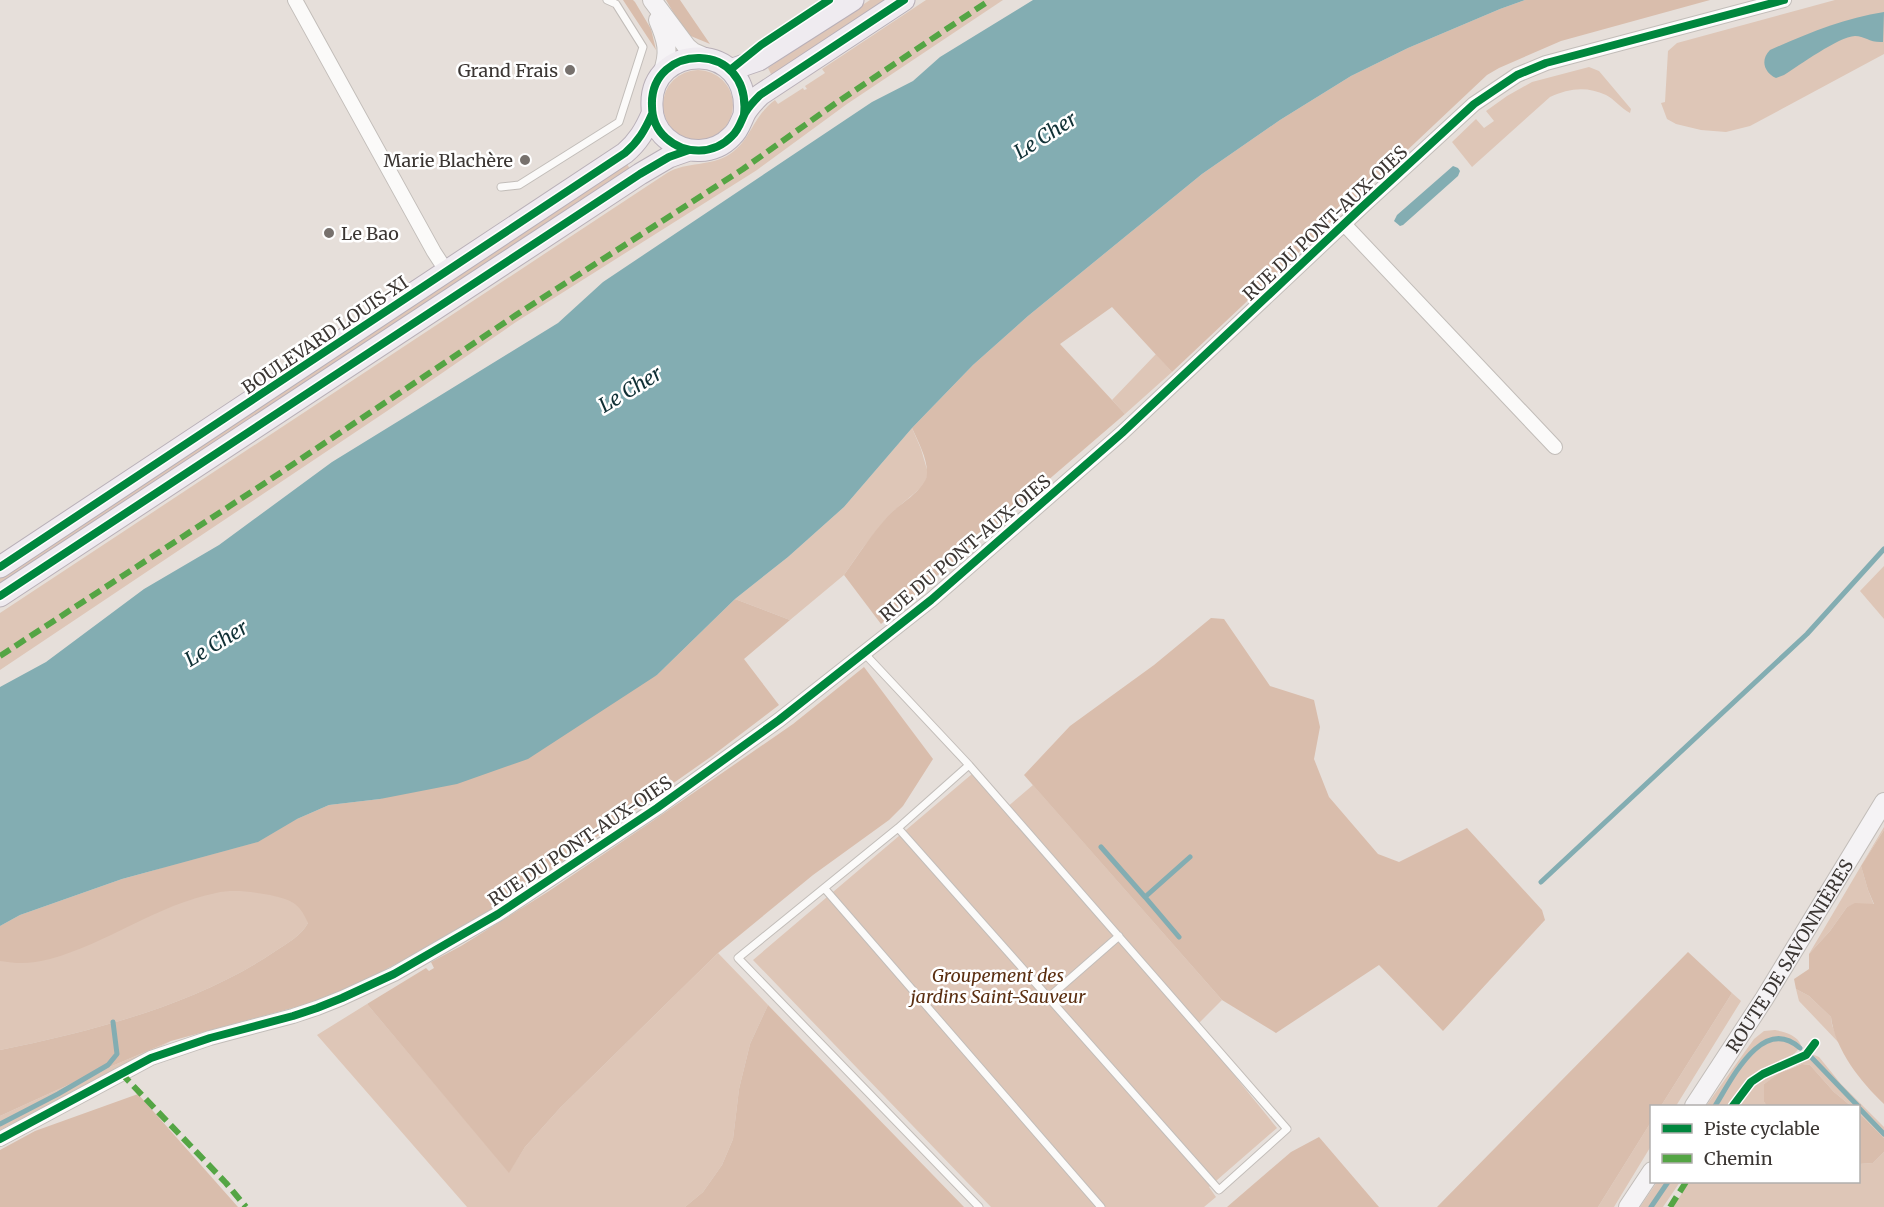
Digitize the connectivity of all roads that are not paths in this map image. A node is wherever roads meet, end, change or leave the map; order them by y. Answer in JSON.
{"nodes":[{"id":1,"x":295,"y":0,"type":"edge"},
{"id":2,"x":607,"y":0,"type":"edge"},
{"id":3,"x":650,"y":0,"type":"edge"},
{"id":4,"x":853,"y":0,"type":"edge"},
{"id":5,"x":904,"y":0,"type":"edge"},
{"id":6,"x":1784,"y":0,"type":"edge"},
{"id":7,"x":709,"y":58,"type":"junction"},
{"id":8,"x":730,"y":70,"type":"junction"},
{"id":9,"x":662,"y":74,"type":"junction"},
{"id":10,"x":652,"y":114,"type":"junction"},
{"id":11,"x":744,"y":115,"type":"junction"},
{"id":12,"x":689,"y":150,"type":"junction"},
{"id":13,"x":501,"y":187,"type":"dead end"},
{"id":14,"x":1344,"y":224,"type":"junction"},
{"id":15,"x":447,"y":272,"type":"junction"},
{"id":16,"x":1555,"y":447,"type":"dead end"},
{"id":17,"x":0,"y":567,"type":"edge"},
{"id":18,"x":0,"y":596,"type":"edge"},
{"id":19,"x":864,"y":653,"type":"junction"},
{"id":20,"x":969,"y":765,"type":"junction"},
{"id":21,"x":1884,"y":802,"type":"edge"},
{"id":22,"x":898,"y":828,"type":"junction"},
{"id":23,"x":825,"y":889,"type":"junction"},
{"id":24,"x":1119,"y":936,"type":"junction"},
{"id":25,"x":1048,"y":998,"type":"junction"},
{"id":26,"x":1695,"y":1105,"type":"edge"},
{"id":27,"x":0,"y":1139,"type":"edge"},
{"id":28,"x":1650,"y":1174,"type":"edge"},
{"id":29,"x":979,"y":1207,"type":"edge"},
{"id":30,"x":1101,"y":1207,"type":"edge"},
{"id":31,"x":1628,"y":1207,"type":"edge"}],
"edges":[{"from":1,"to":15,"type":"street"},
{"from":2,"to":13,"type":"lane"},
{"from":3,"to":7,"type":"main road"},
{"from":3,"to":9,"type":"main road"},
{"from":4,"to":8,"type":"main road"},
{"from":5,"to":11,"type":"main road"},
{"from":6,"to":14,"type":"street","name":"RUE DU PONT-AUX-OIES"},
{"from":7,"to":8,"type":"main road"},
{"from":7,"to":9,"type":"main road"},
{"from":8,"to":11,"type":"main road"},
{"from":9,"to":10,"type":"main road"},
{"from":10,"to":12,"type":"main road"},
{"from":10,"to":15,"type":"main road","name":"BOULEVARD LOUIS-XI"},
{"from":11,"to":12,"type":"main road"},
{"from":12,"to":18,"type":"main road"},
{"from":14,"to":16,"type":"street"},
{"from":14,"to":19,"type":"street","name":"RUE DU PONT-AUX-OIES"},
{"from":15,"to":17,"type":"main road","name":"BOULEVARD LOUIS-XI"},
{"from":19,"to":20,"type":"lane"},
{"from":19,"to":27,"type":"street","name":"RUE DU PONT-AUX-OIES"},
{"from":20,"to":22,"type":"lane"},
{"from":20,"to":24,"type":"lane"},
{"from":21,"to":26,"type":"main road","name":"ROUTE DE SAVONNIÈRES"},
{"from":22,"to":23,"type":"lane"},
{"from":22,"to":25,"type":"lane"},
{"from":23,"to":29,"type":"lane"},
{"from":23,"to":30,"type":"lane"},
{"from":24,"to":25,"type":"lane"},
{"from":24,"to":25,"type":"lane"},
{"from":28,"to":31,"type":"main road"}]}
